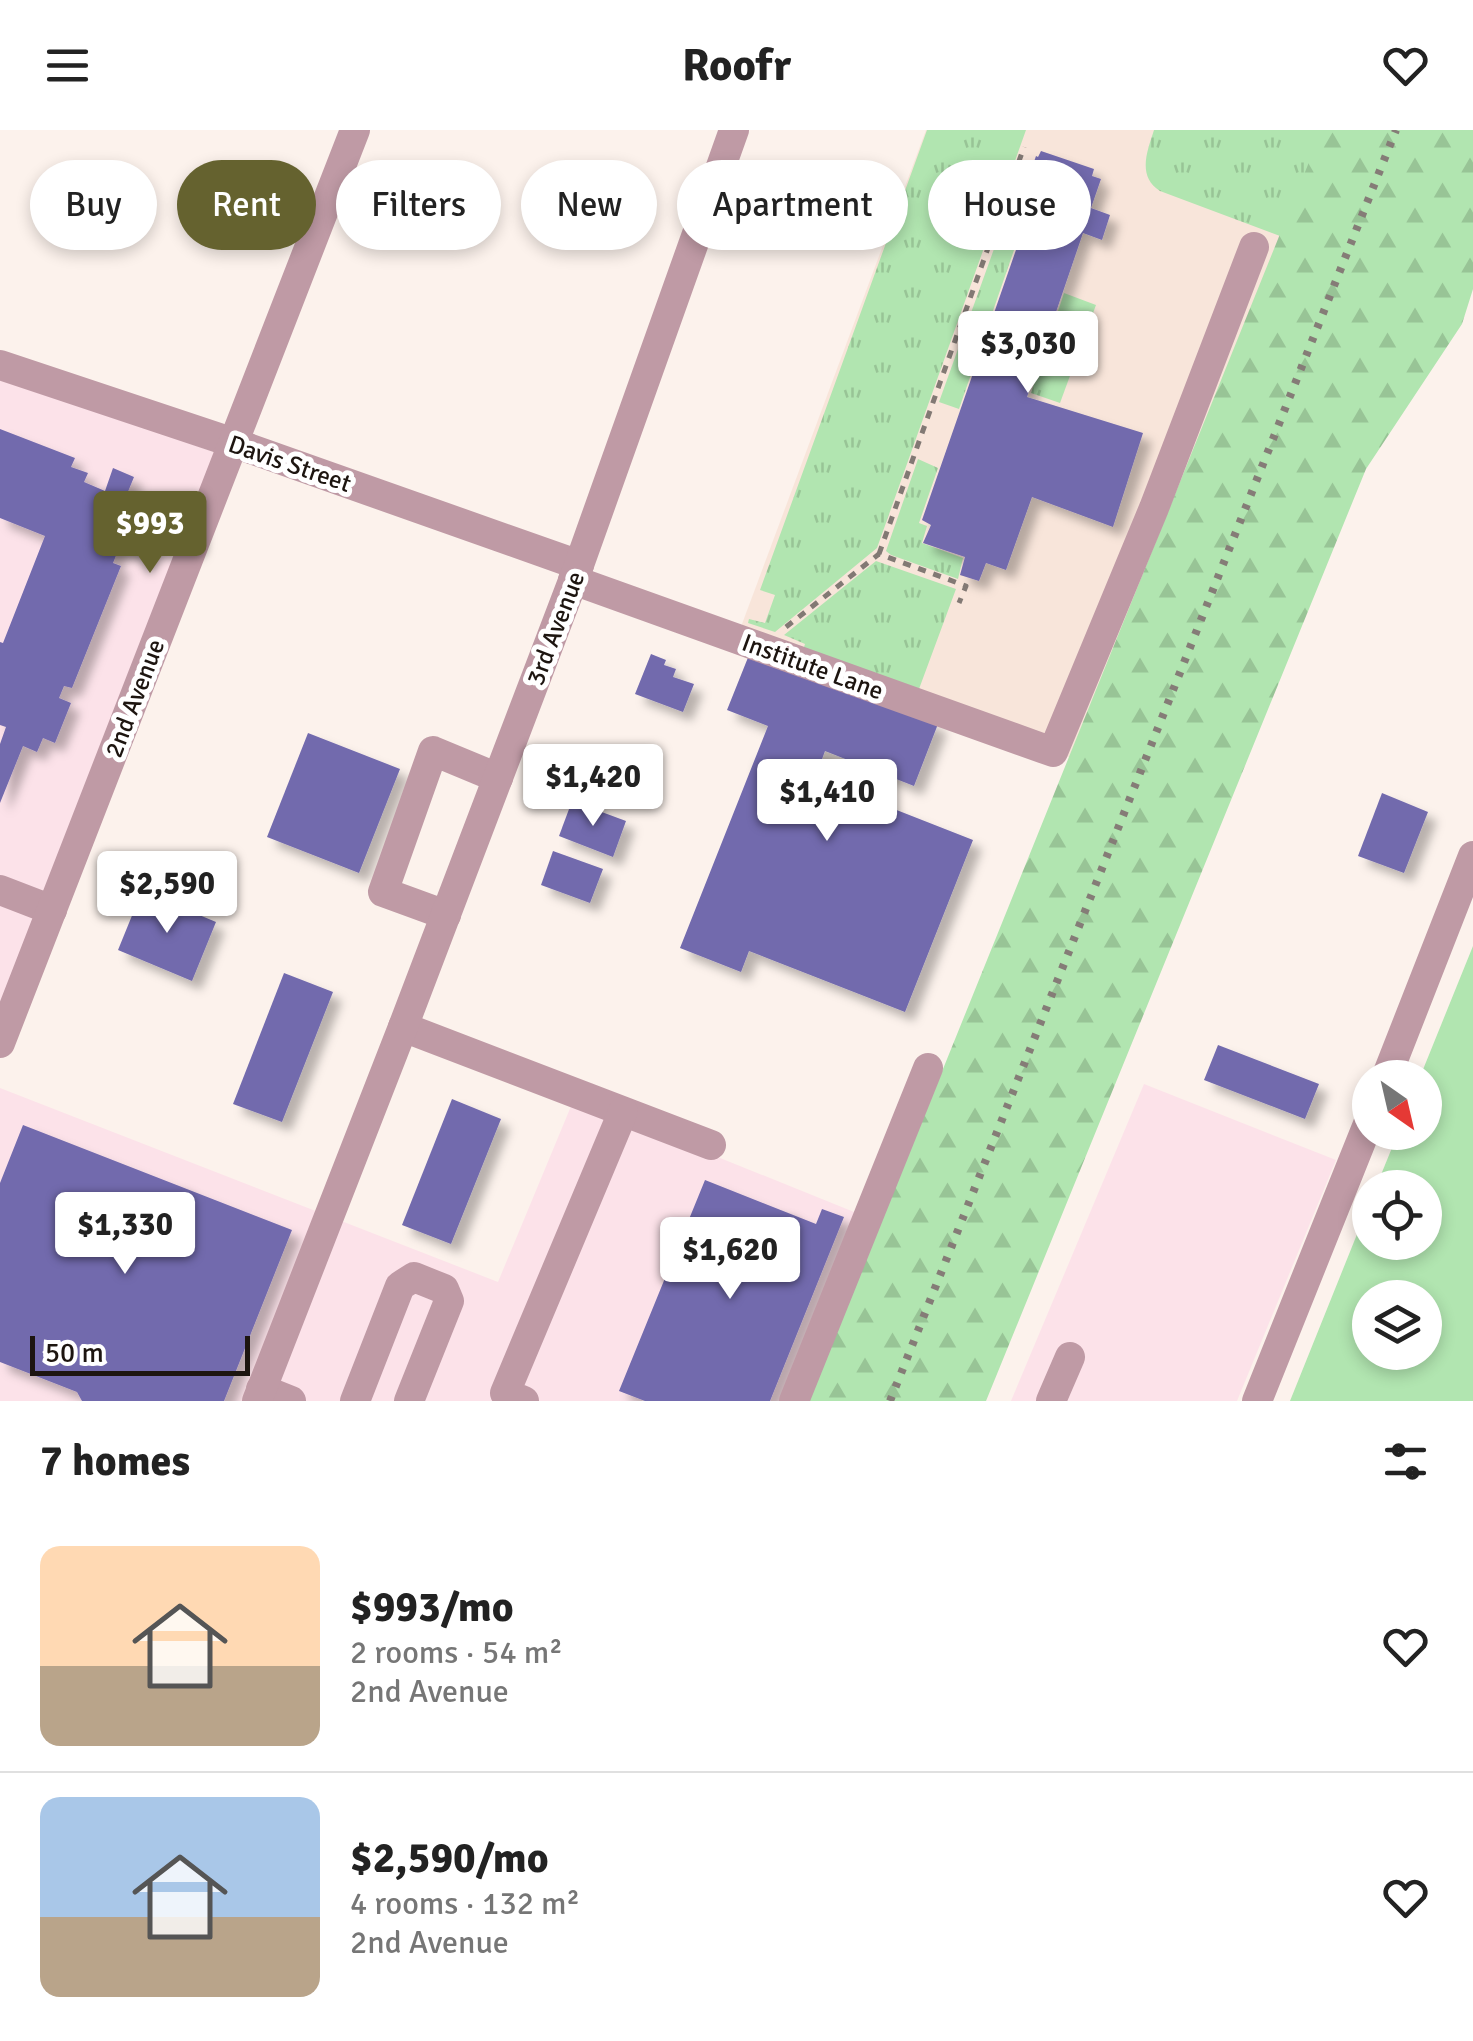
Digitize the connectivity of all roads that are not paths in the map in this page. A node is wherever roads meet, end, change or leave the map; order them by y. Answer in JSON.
{"nodes":[{"id":1,"x":355,"y":130,"type":"edge"},
{"id":2,"x":734,"y":130,"type":"edge"},
{"id":3,"x":1254,"y":247,"type":"dead end"},
{"id":4,"x":0,"y":365,"type":"edge"},
{"id":5,"x":234,"y":443,"type":"junction"},
{"id":6,"x":576,"y":573,"type":"junction"},
{"id":7,"x":498,"y":778,"type":"junction"},
{"id":8,"x":1473,"y":856,"type":"edge"},
{"id":9,"x":0,"y":890,"type":"edge"},
{"id":10,"x":1465,"y":902,"type":"edge"},
{"id":11,"x":52,"y":910,"type":"junction"},
{"id":12,"x":446,"y":915,"type":"junction"},
{"id":13,"x":403,"y":1027,"type":"junction"},
{"id":14,"x":0,"y":1043,"type":"edge"},
{"id":15,"x":1394,"y":1060,"type":"edge"},
{"id":16,"x":928,"y":1068,"type":"dead end"},
{"id":17,"x":623,"y":1112,"type":"junction"},
{"id":18,"x":711,"y":1145,"type":"dead end"},
{"id":19,"x":1357,"y":1150,"type":"edge"},
{"id":20,"x":1070,"y":1357,"type":"dead end"},
{"id":21,"x":259,"y":1395,"type":"edge"},
{"id":22,"x":510,"y":1398,"type":"edge"},
{"id":23,"x":290,"y":1401,"type":"edge"},
{"id":24,"x":355,"y":1401,"type":"edge"},
{"id":25,"x":409,"y":1401,"type":"edge"},
{"id":26,"x":794,"y":1401,"type":"edge"},
{"id":27,"x":1051,"y":1401,"type":"edge"},
{"id":28,"x":1257,"y":1401,"type":"edge"}],
"edges":[{"from":1,"to":5,"type":"street","name":"2nd Avenue"},
{"from":2,"to":6,"type":"street","name":"3rd Avenue"},
{"from":3,"to":6,"type":"street","name":"Institute Lane"},
{"from":4,"to":5,"type":"street","name":"Davis Street"},
{"from":5,"to":6,"type":"street","name":"Davis Street"},
{"from":5,"to":11,"type":"street","name":"2nd Avenue"},
{"from":6,"to":7,"type":"street","name":"3rd Avenue"},
{"from":7,"to":12,"type":"street","name":"3rd Avenue"},
{"from":7,"to":12,"type":"street"},
{"from":8,"to":10,"type":"street"},
{"from":9,"to":11,"type":"street"},
{"from":10,"to":15,"type":"street"},
{"from":11,"to":14,"type":"street","name":"2nd Avenue"},
{"from":12,"to":13,"type":"street","name":"3rd Avenue"},
{"from":13,"to":17,"type":"street"},
{"from":13,"to":21,"type":"street","name":"3rd Avenue"},
{"from":16,"to":26,"type":"street"},
{"from":17,"to":18,"type":"street"},
{"from":17,"to":22,"type":"street"},
{"from":19,"to":28,"type":"street"},
{"from":20,"to":27,"type":"street"},
{"from":21,"to":23,"type":"street"},
{"from":24,"to":25,"type":"street"}]}
